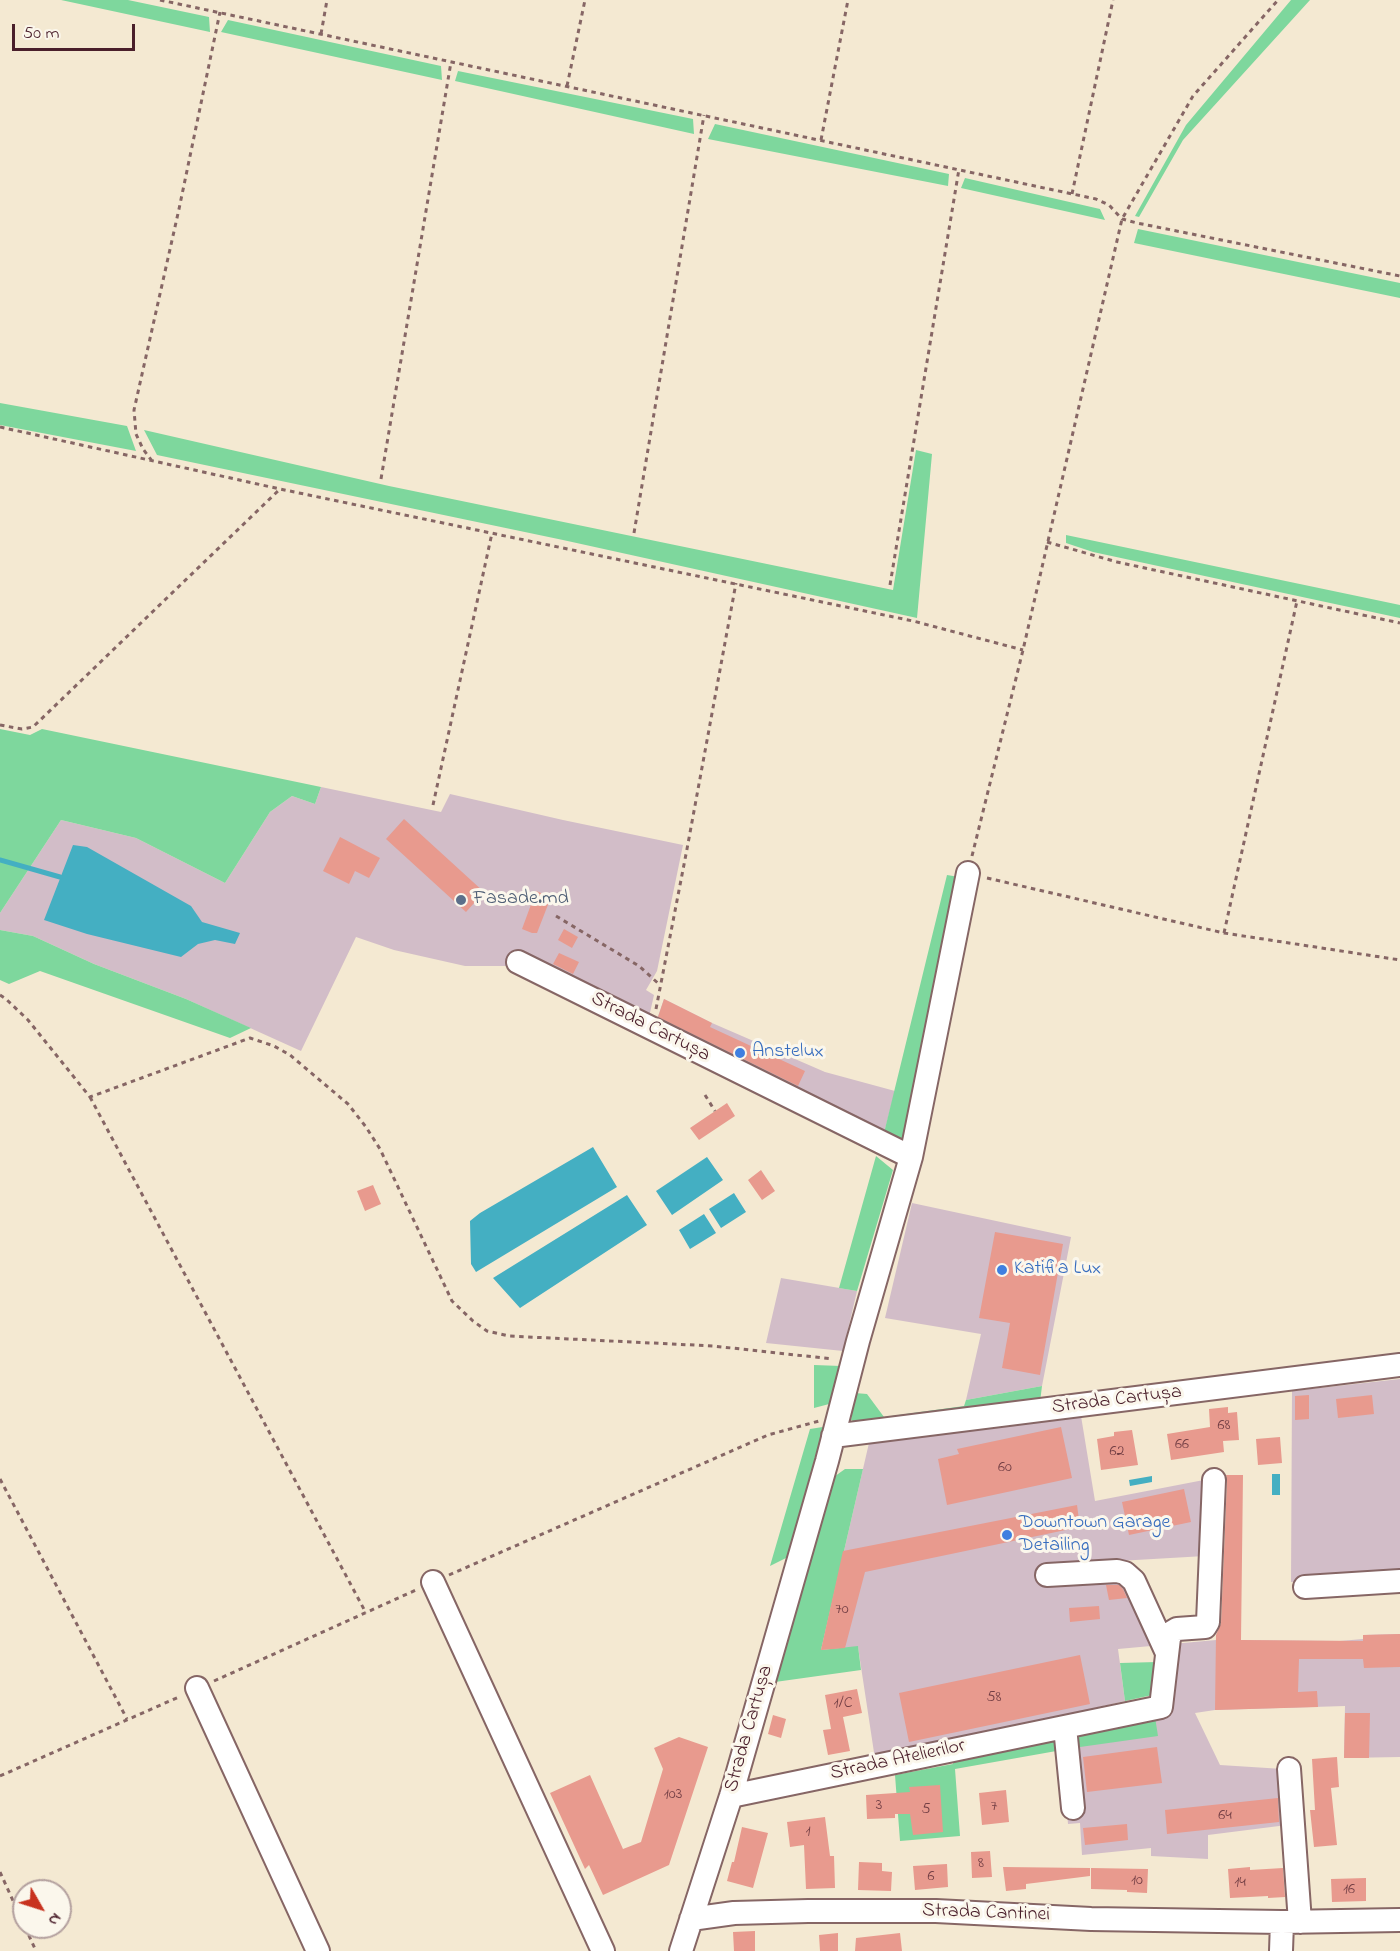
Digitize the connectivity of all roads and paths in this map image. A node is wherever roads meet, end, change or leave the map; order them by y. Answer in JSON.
{"nodes":[{"id":1,"x":160,"y":0,"type":"edge"},
{"id":2,"x":327,"y":0,"type":"edge"},
{"id":3,"x":585,"y":0,"type":"edge"},
{"id":4,"x":848,"y":0,"type":"edge"},
{"id":5,"x":1113,"y":0,"type":"edge"},
{"id":6,"x":1278,"y":0,"type":"edge"},
{"id":7,"x":220,"y":12,"type":"junction"},
{"id":8,"x":321,"y":34,"type":"junction"},
{"id":9,"x":451,"y":62,"type":"junction"},
{"id":10,"x":567,"y":86,"type":"junction"},
{"id":11,"x":704,"y":115,"type":"junction"},
{"id":12,"x":821,"y":140,"type":"junction"},
{"id":13,"x":959,"y":169,"type":"junction"},
{"id":14,"x":1072,"y":194,"type":"junction"},
{"id":15,"x":1122,"y":219,"type":"junction"},
{"id":16,"x":1400,"y":276,"type":"edge"},
{"id":17,"x":0,"y":428,"type":"edge"},
{"id":18,"x":152,"y":461,"type":"junction"},
{"id":19,"x":381,"y":478,"type":"dead end"},
{"id":20,"x":280,"y":489,"type":"junction"},
{"id":21,"x":492,"y":533,"type":"junction"},
{"id":22,"x":634,"y":533,"type":"dead end"},
{"id":23,"x":1047,"y":542,"type":"junction"},
{"id":24,"x":736,"y":583,"type":"junction"},
{"id":25,"x":890,"y":585,"type":"dead end"},
{"id":26,"x":1297,"y":601,"type":"junction"},
{"id":27,"x":1400,"y":623,"type":"edge"},
{"id":28,"x":1023,"y":650,"type":"junction"},
{"id":29,"x":0,"y":724,"type":"edge"},
{"id":30,"x":433,"y":805,"type":"dead end"},
{"id":31,"x":968,"y":873,"type":"junction"},
{"id":32,"x":556,"y":916,"type":"dead end"},
{"id":33,"x":1224,"y":933,"type":"junction"},
{"id":34,"x":1400,"y":960,"type":"edge"},
{"id":35,"x":518,"y":962,"type":"dead end"},
{"id":36,"x":660,"y":985,"type":"junction"},
{"id":37,"x":0,"y":995,"type":"edge"},
{"id":38,"x":652,"y":1029,"type":"junction"},
{"id":39,"x":705,"y":1095,"type":"dead end"},
{"id":40,"x":90,"y":1097,"type":"junction"},
{"id":41,"x":715,"y":1111,"type":"dead end"},
{"id":42,"x":911,"y":1157,"type":"junction"},
{"id":43,"x":853,"y":1361,"type":"junction"},
{"id":44,"x":1400,"y":1365,"type":"edge"},
{"id":45,"x":834,"y":1436,"type":"junction"},
{"id":46,"x":0,"y":1479,"type":"edge"},
{"id":47,"x":1214,"y":1480,"type":"dead end"},
{"id":48,"x":1047,"y":1575,"type":"dead end"},
{"id":49,"x":1400,"y":1581,"type":"edge"},
{"id":50,"x":434,"y":1582,"type":"dead end"},
{"id":51,"x":1305,"y":1587,"type":"dead end"},
{"id":52,"x":366,"y":1613,"type":"dead end"},
{"id":53,"x":1167,"y":1653,"type":"junction"},
{"id":54,"x":197,"y":1688,"type":"dead end"},
{"id":55,"x":127,"y":1719,"type":"dead end"},
{"id":56,"x":1065,"y":1727,"type":"junction"},
{"id":57,"x":1289,"y":1769,"type":"dead end"},
{"id":58,"x":731,"y":1796,"type":"junction"},
{"id":59,"x":1073,"y":1808,"type":"dead end"},
{"id":60,"x":0,"y":1872,"type":"edge"},
{"id":61,"x":12,"y":1899,"type":"edge"},
{"id":62,"x":692,"y":1919,"type":"junction"},
{"id":63,"x":1400,"y":1920,"type":"edge"},
{"id":64,"x":1291,"y":1922,"type":"junction"},
{"id":65,"x":318,"y":1951,"type":"edge"},
{"id":66,"x":603,"y":1951,"type":"edge"},
{"id":67,"x":681,"y":1951,"type":"edge"},
{"id":68,"x":1281,"y":1951,"type":"edge"}],
"edges":[{"from":1,"to":7,"type":"path"},
{"from":2,"to":8,"type":"path"},
{"from":3,"to":10,"type":"path"},
{"from":4,"to":12,"type":"path"},
{"from":5,"to":14,"type":"path"},
{"from":6,"to":15,"type":"path"},
{"from":7,"to":8,"type":"path"},
{"from":7,"to":18,"type":"path"},
{"from":8,"to":9,"type":"path"},
{"from":9,"to":10,"type":"path"},
{"from":9,"to":19,"type":"path"},
{"from":10,"to":11,"type":"path"},
{"from":11,"to":12,"type":"path"},
{"from":11,"to":22,"type":"path"},
{"from":12,"to":13,"type":"path"},
{"from":13,"to":14,"type":"path"},
{"from":13,"to":25,"type":"path"},
{"from":14,"to":15,"type":"path"},
{"from":15,"to":16,"type":"path"},
{"from":15,"to":23,"type":"path"},
{"from":17,"to":18,"type":"path"},
{"from":18,"to":20,"type":"path"},
{"from":20,"to":21,"type":"path"},
{"from":20,"to":29,"type":"path"},
{"from":21,"to":24,"type":"path"},
{"from":21,"to":30,"type":"path"},
{"from":23,"to":26,"type":"path"},
{"from":23,"to":28,"type":"path"},
{"from":24,"to":28,"type":"path"},
{"from":24,"to":36,"type":"path"},
{"from":26,"to":27,"type":"path"},
{"from":26,"to":33,"type":"path"},
{"from":28,"to":31,"type":"path"},
{"from":31,"to":33,"type":"path"},
{"from":31,"to":42,"type":"street","name":"Strada Cartușa"},
{"from":32,"to":36,"type":"path"},
{"from":33,"to":34,"type":"path"},
{"from":35,"to":38,"type":"street","name":"Strada Cartușa"},
{"from":36,"to":38,"type":"path"},
{"from":37,"to":40,"type":"path"},
{"from":38,"to":42,"type":"street","name":"Strada Cartușa"},
{"from":39,"to":41,"type":"path"},
{"from":40,"to":43,"type":"path"},
{"from":40,"to":52,"type":"path"},
{"from":42,"to":43,"type":"street","name":"Strada Cartușa"},
{"from":43,"to":45,"type":"street","name":"Strada Cartușa"},
{"from":44,"to":45,"type":"street","name":"Strada Cartușa"},
{"from":45,"to":58,"type":"street","name":"Strada Cartușa"},
{"from":46,"to":55,"type":"path"},
{"from":47,"to":53,"type":"street"},
{"from":48,"to":53,"type":"street"},
{"from":49,"to":51,"type":"street"},
{"from":50,"to":66,"type":"street"},
{"from":53,"to":56,"type":"street","name":"Strada Atelierilor"},
{"from":54,"to":65,"type":"street"},
{"from":56,"to":58,"type":"street","name":"Strada Atelierilor"},
{"from":56,"to":59,"type":"street"},
{"from":57,"to":64,"type":"street"},
{"from":58,"to":62,"type":"street","name":"Strada Cartușa"},
{"from":60,"to":61,"type":"path"},
{"from":62,"to":64,"type":"street","name":"Strada Cantinei"},
{"from":62,"to":67,"type":"street","name":"Strada Cartușa"},
{"from":63,"to":64,"type":"street","name":"Strada Cantinei"},
{"from":64,"to":68,"type":"street"}]}
